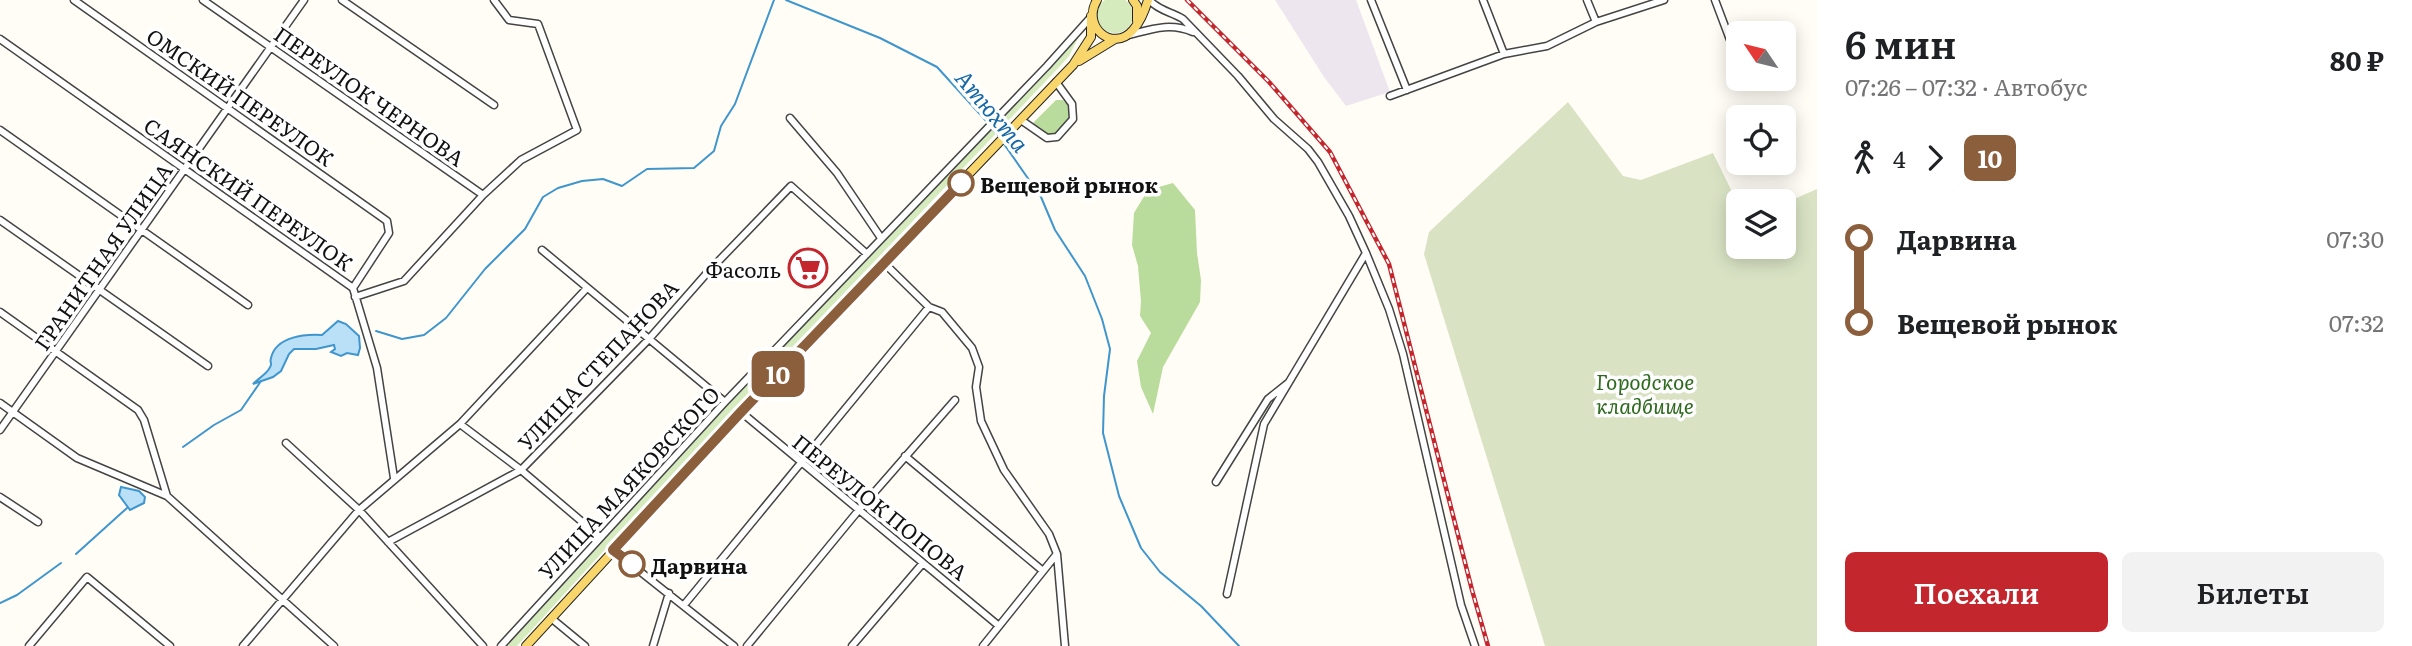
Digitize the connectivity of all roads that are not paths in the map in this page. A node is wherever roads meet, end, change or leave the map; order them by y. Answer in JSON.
{"nodes":[{"id":1,"x":74,"y":0,"type":"edge"},
{"id":2,"x":203,"y":0,"type":"edge"},
{"id":3,"x":304,"y":0,"type":"edge"},
{"id":4,"x":342,"y":0,"type":"edge"},
{"id":5,"x":494,"y":0,"type":"edge"},
{"id":6,"x":1133,"y":0,"type":"edge"},
{"id":7,"x":1140,"y":0,"type":"edge"},
{"id":8,"x":1149,"y":0,"type":"edge"},
{"id":9,"x":1371,"y":0,"type":"edge"},
{"id":10,"x":1483,"y":0,"type":"edge"},
{"id":11,"x":1587,"y":0,"type":"edge"},
{"id":12,"x":1664,"y":0,"type":"edge"},
{"id":13,"x":1715,"y":0,"type":"edge"},
{"id":14,"x":1094,"y":6,"type":"edge"},
{"id":15,"x":1138,"y":19,"type":"junction"},
{"id":16,"x":1596,"y":22,"type":"junction"},
{"id":17,"x":1726,"y":29,"type":"edge"},
{"id":18,"x":1196,"y":33,"type":"junction"},
{"id":19,"x":1120,"y":38,"type":"junction"},
{"id":20,"x":0,"y":39,"type":"edge"},
{"id":21,"x":271,"y":48,"type":"junction"},
{"id":22,"x":1504,"y":54,"type":"junction"},
{"id":23,"x":1073,"y":65,"type":"junction"},
{"id":24,"x":1056,"y":82,"type":"junction"},
{"id":25,"x":1407,"y":90,"type":"junction"},
{"id":26,"x":1390,"y":96,"type":"dead end"},
{"id":27,"x":494,"y":105,"type":"dead end"},
{"id":28,"x":228,"y":108,"type":"junction"},
{"id":29,"x":790,"y":118,"type":"dead end"},
{"id":30,"x":1018,"y":122,"type":"junction"},
{"id":31,"x":0,"y":130,"type":"edge"},
{"id":32,"x":185,"y":169,"type":"junction"},
{"id":33,"x":482,"y":195,"type":"junction"},
{"id":34,"x":0,"y":220,"type":"edge"},
{"id":35,"x":142,"y":229,"type":"junction"},
{"id":36,"x":881,"y":238,"type":"junction"},
{"id":37,"x":542,"y":250,"type":"dead end"},
{"id":38,"x":1366,"y":253,"type":"junction"},
{"id":39,"x":867,"y":254,"type":"junction"},
{"id":40,"x":884,"y":263,"type":"junction"},
{"id":41,"x":353,"y":288,"type":"junction"},
{"id":42,"x":587,"y":288,"type":"junction"},
{"id":43,"x":99,"y":290,"type":"junction"},
{"id":44,"x":355,"y":297,"type":"junction"},
{"id":45,"x":248,"y":305,"type":"dead end"},
{"id":46,"x":929,"y":307,"type":"junction"},
{"id":47,"x":0,"y":312,"type":"edge"},
{"id":48,"x":649,"y":339,"type":"junction"},
{"id":49,"x":56,"y":351,"type":"junction"},
{"id":50,"x":208,"y":366,"type":"dead end"},
{"id":51,"x":1292,"y":379,"type":"junction"},
{"id":52,"x":955,"y":400,"type":"dead end"},
{"id":53,"x":725,"y":402,"type":"junction"},
{"id":54,"x":0,"y":403,"type":"edge"},
{"id":55,"x":12,"y":412,"type":"junction"},
{"id":56,"x":741,"y":412,"type":"junction"},
{"id":57,"x":460,"y":424,"type":"junction"},
{"id":58,"x":0,"y":430,"type":"edge"},
{"id":59,"x":286,"y":443,"type":"dead end"},
{"id":60,"x":905,"y":456,"type":"junction"},
{"id":61,"x":800,"y":463,"type":"junction"},
{"id":62,"x":521,"y":470,"type":"junction"},
{"id":63,"x":394,"y":478,"type":"junction"},
{"id":64,"x":1216,"y":482,"type":"dead end"},
{"id":65,"x":167,"y":496,"type":"junction"},
{"id":66,"x":0,"y":497,"type":"edge"},
{"id":67,"x":359,"y":510,"type":"junction"},
{"id":68,"x":858,"y":511,"type":"junction"},
{"id":69,"x":38,"y":522,"type":"dead end"},
{"id":70,"x":600,"y":537,"type":"junction"},
{"id":71,"x":388,"y":542,"type":"junction"},
{"id":72,"x":613,"y":550,"type":"junction"},
{"id":73,"x":1057,"y":554,"type":"junction"},
{"id":74,"x":923,"y":563,"type":"junction"},
{"id":75,"x":1043,"y":571,"type":"junction"},
{"id":76,"x":668,"y":593,"type":"junction"},
{"id":77,"x":1227,"y":594,"type":"dead end"},
{"id":78,"x":283,"y":601,"type":"junction"},
{"id":79,"x":684,"y":605,"type":"junction"},
{"id":80,"x":551,"y":618,"type":"junction"},
{"id":81,"x":999,"y":626,"type":"junction"},
{"id":82,"x":1063,"y":645,"type":"edge"},
{"id":83,"x":29,"y":646,"type":"edge"},
{"id":84,"x":170,"y":646,"type":"edge"},
{"id":85,"x":243,"y":646,"type":"edge"},
{"id":86,"x":334,"y":646,"type":"edge"},
{"id":87,"x":483,"y":646,"type":"edge"},
{"id":88,"x":501,"y":646,"type":"edge"},
{"id":89,"x":526,"y":646,"type":"edge"},
{"id":90,"x":585,"y":646,"type":"edge"},
{"id":91,"x":653,"y":646,"type":"edge"},
{"id":92,"x":734,"y":646,"type":"edge"},
{"id":93,"x":747,"y":646,"type":"edge"},
{"id":94,"x":852,"y":646,"type":"edge"},
{"id":95,"x":983,"y":646,"type":"edge"},
{"id":96,"x":1475,"y":646,"type":"edge"}],
"edges":[{"from":1,"to":28,"type":"street","name":"ОМСКИЙ ПЕРЕУЛОК"},
{"from":2,"to":21,"type":"street","name":"ПЕРЕУЛОК ЧЕРНОВА"},
{"from":3,"to":21,"type":"street","name":"ГРАНИТНАЯ УЛИЦА"},
{"from":4,"to":27,"type":"street"},
{"from":5,"to":33,"type":"street"},
{"from":6,"to":15,"type":"main road"},
{"from":7,"to":15,"type":"street"},
{"from":8,"to":15,"type":"main road"},
{"from":8,"to":18,"type":"street"},
{"from":9,"to":25,"type":"street"},
{"from":10,"to":22,"type":"street"},
{"from":11,"to":16,"type":"street"},
{"from":12,"to":16,"type":"street"},
{"from":13,"to":17,"type":"street"},
{"from":14,"to":19,"type":"main road"},
{"from":14,"to":23,"type":"main road","name":"УЛИЦА МАЯКОВСКОГО"},
{"from":14,"to":36,"type":"street","name":"УЛИЦА МАЯКОВСКОГО"},
{"from":15,"to":19,"type":"main road","name":"УЛИЦА МАЯКОВСКОГО"},
{"from":16,"to":22,"type":"street"},
{"from":18,"to":19,"type":"street"},
{"from":18,"to":38,"type":"street"},
{"from":19,"to":23,"type":"main road","name":"УЛИЦА МАЯКОВСКОГО"},
{"from":20,"to":32,"type":"street","name":"САЯНСКИЙ ПЕРЕУЛОК"},
{"from":21,"to":28,"type":"street","name":"ГРАНИТНАЯ УЛИЦА"},
{"from":21,"to":33,"type":"street","name":"ПЕРЕУЛОК ЧЕРНОВА"},
{"from":22,"to":25,"type":"street"},
{"from":23,"to":24,"type":"main road","name":"УЛИЦА МАЯКОВСКОГО"},
{"from":24,"to":30,"type":"main road","name":"УЛИЦА МАЯКОВСКОГО"},
{"from":24,"to":30,"type":"street"},
{"from":25,"to":26,"type":"street"},
{"from":28,"to":32,"type":"street","name":"ГРАНИТНАЯ УЛИЦА"},
{"from":28,"to":41,"type":"street","name":"ОМСКИЙ ПЕРЕУЛОК"},
{"from":29,"to":36,"type":"street"},
{"from":30,"to":40,"type":"main road","name":"УЛИЦА МАЯКОВСКОГО"},
{"from":31,"to":35,"type":"street"},
{"from":32,"to":35,"type":"street","name":"ГРАНИТНАЯ УЛИЦА"},
{"from":32,"to":41,"type":"street","name":"САЯНСКИЙ ПЕРЕУЛОК"},
{"from":33,"to":44,"type":"street"},
{"from":34,"to":43,"type":"street"},
{"from":35,"to":43,"type":"street","name":"ГРАНИТНАЯ УЛИЦА"},
{"from":35,"to":45,"type":"street"},
{"from":36,"to":39,"type":"street","name":"УЛИЦА МАЯКОВСКОГО"},
{"from":37,"to":42,"type":"street"},
{"from":38,"to":51,"type":"street"},
{"from":38,"to":96,"type":"street"},
{"from":39,"to":48,"type":"street","name":"УЛИЦА СТЕПАНОВА"},
{"from":39,"to":53,"type":"street","name":"УЛИЦА МАЯКОВСКОГО"},
{"from":40,"to":46,"type":"street"},
{"from":40,"to":56,"type":"main road","name":"УЛИЦА МАЯКОВСКОГО"},
{"from":41,"to":44,"type":"street","name":"САЯНСКИЙ ПЕРЕУЛОК"},
{"from":42,"to":48,"type":"street"},
{"from":42,"to":57,"type":"street"},
{"from":43,"to":49,"type":"street","name":"ГРАНИТНАЯ УЛИЦА"},
{"from":43,"to":50,"type":"street"},
{"from":44,"to":63,"type":"street","name":"САЯНСКИЙ ПЕРЕУЛОК"},
{"from":46,"to":61,"type":"street"},
{"from":46,"to":73,"type":"street"},
{"from":47,"to":49,"type":"street"},
{"from":48,"to":53,"type":"street"},
{"from":48,"to":62,"type":"street","name":"УЛИЦА СТЕПАНОВА"},
{"from":49,"to":55,"type":"street","name":"ГРАНИТНАЯ УЛИЦА"},
{"from":49,"to":65,"type":"street"},
{"from":51,"to":64,"type":"street"},
{"from":51,"to":77,"type":"street"},
{"from":52,"to":60,"type":"street"},
{"from":53,"to":70,"type":"street","name":"УЛИЦА МАЯКОВСКОГО"},
{"from":54,"to":55,"type":"street"},
{"from":55,"to":58,"type":"street","name":"ГРАНИТНАЯ УЛИЦА"},
{"from":55,"to":65,"type":"street"},
{"from":56,"to":61,"type":"street","name":"ПЕРЕУЛОК ПОПОВА"},
{"from":56,"to":72,"type":"main road","name":"УЛИЦА МАЯКОВСКОГО"},
{"from":57,"to":62,"type":"street"},
{"from":57,"to":63,"type":"street"},
{"from":59,"to":67,"type":"street"},
{"from":60,"to":68,"type":"street"},
{"from":60,"to":75,"type":"street"},
{"from":61,"to":68,"type":"street","name":"ПЕРЕУЛОК ПОПОВА"},
{"from":61,"to":79,"type":"street"},
{"from":62,"to":70,"type":"street"},
{"from":62,"to":71,"type":"street","name":"УЛИЦА СТЕПАНОВА"},
{"from":63,"to":67,"type":"street"},
{"from":65,"to":78,"type":"street"},
{"from":66,"to":69,"type":"street"},
{"from":67,"to":71,"type":"street"},
{"from":67,"to":78,"type":"street"},
{"from":68,"to":74,"type":"street","name":"ПЕРЕУЛОК ПОПОВА"},
{"from":68,"to":93,"type":"street"},
{"from":70,"to":88,"type":"street","name":"УЛИЦА МАЯКОВСКОГО"},
{"from":71,"to":87,"type":"street"},
{"from":72,"to":76,"type":"street"},
{"from":72,"to":80,"type":"main road","name":"УЛИЦА МАЯКОВСКОГО"},
{"from":73,"to":75,"type":"street"},
{"from":73,"to":82,"type":"street"},
{"from":74,"to":81,"type":"street","name":"ПЕРЕУЛОК ПОПОВА"},
{"from":74,"to":94,"type":"street"},
{"from":75,"to":81,"type":"street"},
{"from":76,"to":79,"type":"street"},
{"from":76,"to":91,"type":"street"},
{"from":78,"to":85,"type":"street"},
{"from":78,"to":86,"type":"street"},
{"from":79,"to":92,"type":"street"},
{"from":80,"to":89,"type":"main road","name":"УЛИЦА МАЯКОВСКОГО"},
{"from":80,"to":90,"type":"street"},
{"from":81,"to":95,"type":"street"},
{"from":83,"to":84,"type":"street"}]}
